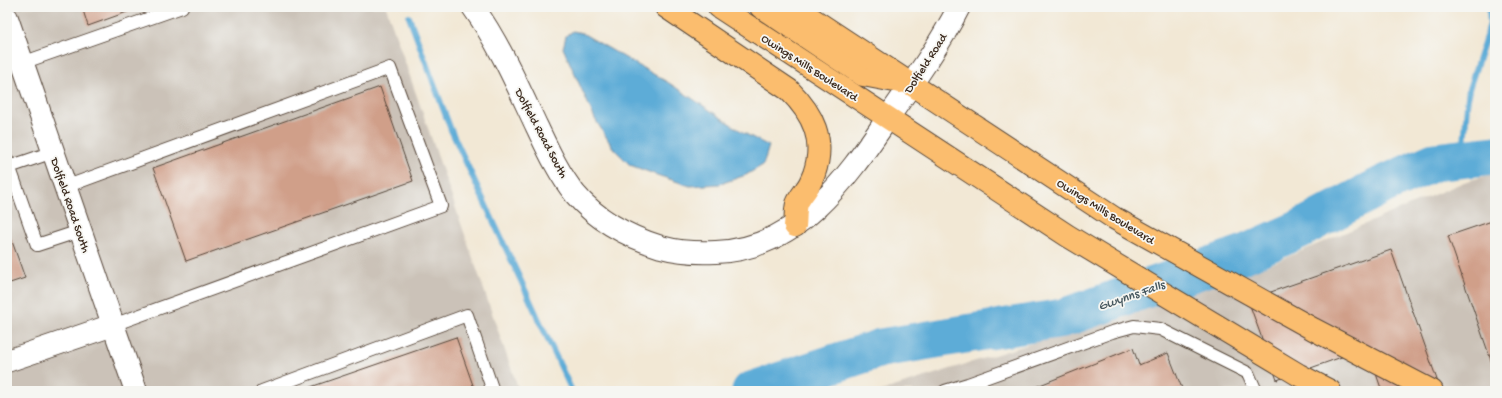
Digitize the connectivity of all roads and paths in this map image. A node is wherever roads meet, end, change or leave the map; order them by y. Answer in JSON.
{"nodes":[{"id":1,"x":182,"y":7,"type":"edge"},
{"id":2,"x":473,"y":7,"type":"edge"},
{"id":3,"x":666,"y":7,"type":"edge"},
{"id":4,"x":719,"y":7,"type":"edge"},
{"id":5,"x":761,"y":7,"type":"edge"},
{"id":6,"x":794,"y":7,"type":"edge"},
{"id":7,"x":958,"y":7,"type":"edge"},
{"id":8,"x":7,"y":18,"type":"edge"},
{"id":9,"x":22,"y":63,"type":"junction"},
{"id":10,"x":911,"y":84,"type":"junction"},
{"id":11,"x":889,"y":118,"type":"junction"},
{"id":12,"x":53,"y":152,"type":"junction"},
{"id":13,"x":8,"y":163,"type":"edge"},
{"id":14,"x":65,"y":187,"type":"junction"},
{"id":15,"x":795,"y":226,"type":"junction"},
{"id":16,"x":80,"y":231,"type":"junction"},
{"id":17,"x":113,"y":325,"type":"junction"},
{"id":18,"x":7,"y":361,"type":"edge"},
{"id":19,"x":136,"y":391,"type":"edge"},
{"id":20,"x":262,"y":391,"type":"edge"},
{"id":21,"x":492,"y":391,"type":"edge"},
{"id":22,"x":945,"y":391,"type":"edge"},
{"id":23,"x":1256,"y":391,"type":"edge"},
{"id":24,"x":1330,"y":391,"type":"edge"},
{"id":25,"x":1432,"y":391,"type":"edge"}],
"edges":[{"from":1,"to":9,"type":"lane"},
{"from":2,"to":15,"type":"street","name":"Dolfield Road South"},
{"from":3,"to":15,"type":"main road"},
{"from":4,"to":11,"type":"main road","name":"Owings Mills Boulevard"},
{"from":5,"to":10,"type":"main road"},
{"from":6,"to":10,"type":"main road","name":"Owings Mills Boulevard"},
{"from":7,"to":10,"type":"street","name":"Dolfield Road"},
{"from":8,"to":9,"type":"street","name":"Dolfield Road South"},
{"from":9,"to":12,"type":"street","name":"Dolfield Road South"},
{"from":10,"to":11,"type":"street","name":"Dolfield Road"},
{"from":10,"to":25,"type":"main road","name":"Owings Mills Boulevard"},
{"from":11,"to":15,"type":"street","name":"Dolfield Road South"},
{"from":11,"to":24,"type":"main road","name":"Owings Mills Boulevard"},
{"from":12,"to":13,"type":"lane"},
{"from":12,"to":14,"type":"street","name":"Dolfield Road South"},
{"from":13,"to":16,"type":"lane"},
{"from":14,"to":16,"type":"street","name":"Dolfield Road South"},
{"from":14,"to":17,"type":"lane"},
{"from":16,"to":17,"type":"street","name":"Dolfield Road South"},
{"from":17,"to":18,"type":"street"},
{"from":17,"to":19,"type":"street","name":"Dolfield Road South"},
{"from":20,"to":21,"type":"lane"},
{"from":22,"to":23,"type":"lane"}]}
